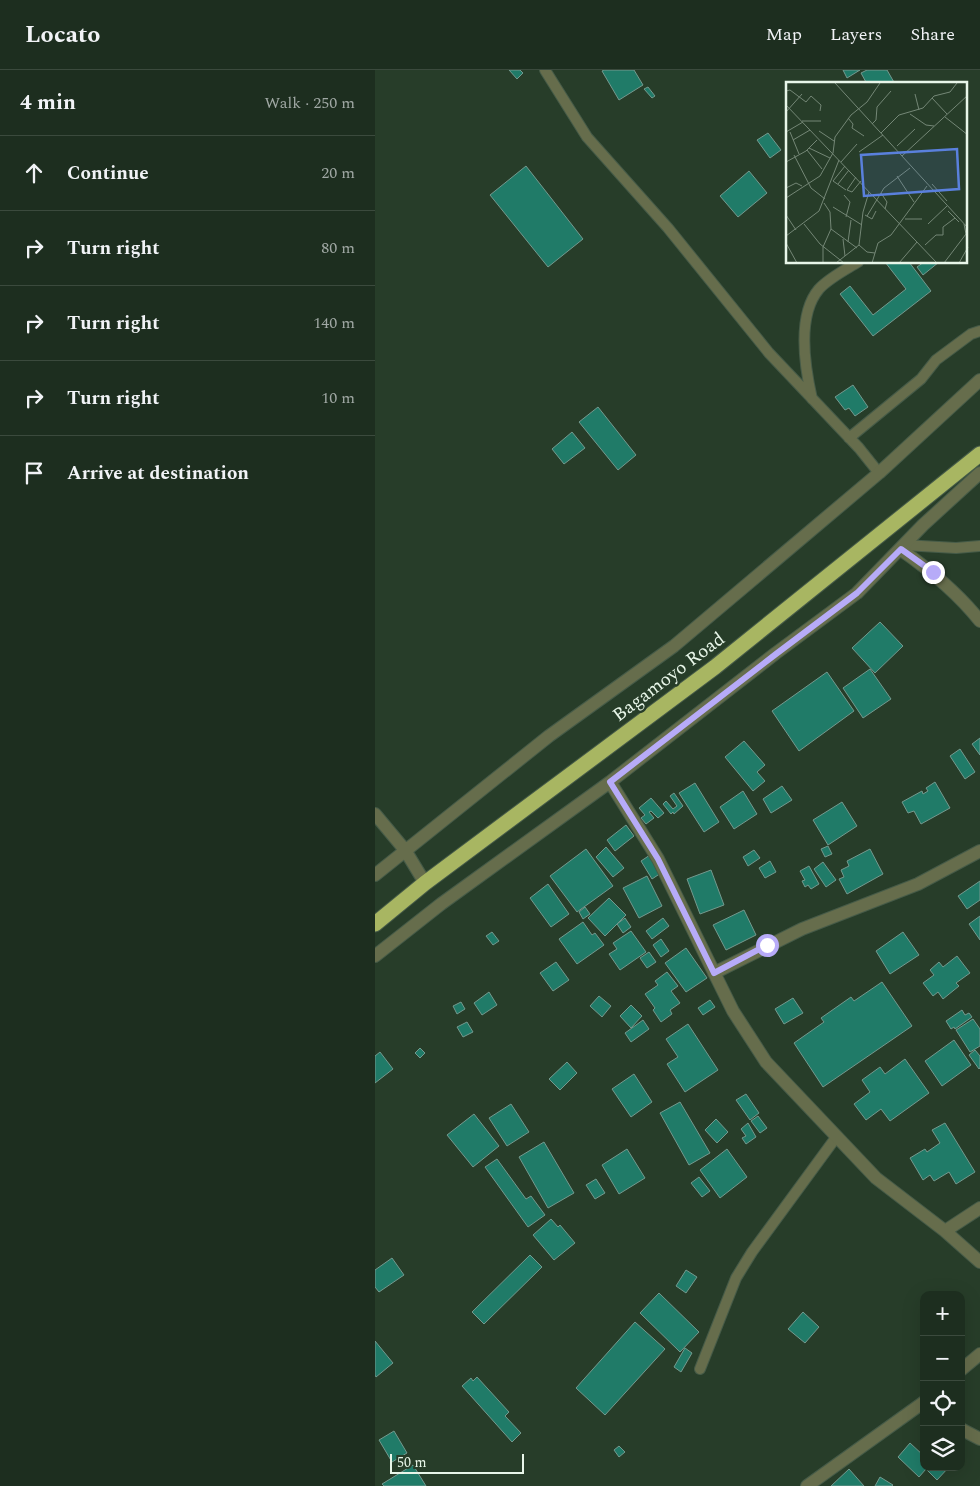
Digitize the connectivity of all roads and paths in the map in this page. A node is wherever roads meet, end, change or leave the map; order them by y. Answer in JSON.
{"nodes":[{"id":1,"x":545,"y":70,"type":"edge"},
{"id":2,"x":855,"y":264,"type":"edge"},
{"id":3,"x":980,"y":331,"type":"edge"},
{"id":4,"x":980,"y":380,"type":"edge"},
{"id":5,"x":813,"y":400,"type":"junction"},
{"id":6,"x":849,"y":438,"type":"junction"},
{"id":7,"x":980,"y":454,"type":"edge"},
{"id":8,"x":879,"y":473,"type":"junction"},
{"id":9,"x":980,"y":473,"type":"edge"},
{"id":10,"x":980,"y":546,"type":"edge"},
{"id":11,"x":902,"y":547,"type":"junction"},
{"id":12,"x":980,"y":621,"type":"edge"},
{"id":13,"x":610,"y":782,"type":"junction"},
{"id":14,"x":375,"y":814,"type":"edge"},
{"id":15,"x":405,"y":850,"type":"junction"},
{"id":16,"x":980,"y":851,"type":"edge"},
{"id":17,"x":375,"y":875,"type":"edge"},
{"id":18,"x":425,"y":884,"type":"junction"},
{"id":19,"x":375,"y":924,"type":"edge"},
{"id":20,"x":375,"y":956,"type":"edge"},
{"id":21,"x":714,"y":973,"type":"junction"},
{"id":22,"x":837,"y":1136,"type":"junction"},
{"id":23,"x":980,"y":1208,"type":"edge"},
{"id":24,"x":945,"y":1231,"type":"junction"},
{"id":25,"x":980,"y":1262,"type":"edge"},
{"id":26,"x":980,"y":1354,"type":"edge"},
{"id":27,"x":965,"y":1367,"type":"edge"},
{"id":28,"x":700,"y":1369,"type":"dead end"},
{"id":29,"x":920,"y":1405,"type":"edge"},
{"id":30,"x":965,"y":1431,"type":"edge"},
{"id":31,"x":980,"y":1439,"type":"edge"},
{"id":32,"x":807,"y":1486,"type":"edge"}],
"edges":[{"from":1,"to":5,"type":"lane"},
{"from":2,"to":5,"type":"lane"},
{"from":3,"to":6,"type":"lane"},
{"from":4,"to":8,"type":"street"},
{"from":5,"to":6,"type":"lane"},
{"from":6,"to":8,"type":"lane"},
{"from":7,"to":18,"type":"highway","name":"Bagamoyo Road"},
{"from":8,"to":15,"type":"street"},
{"from":9,"to":11,"type":"street"},
{"from":10,"to":11,"type":"lane"},
{"from":11,"to":12,"type":"street"},
{"from":11,"to":13,"type":"street"},
{"from":13,"to":20,"type":"street"},
{"from":13,"to":21,"type":"street"},
{"from":14,"to":15,"type":"street"},
{"from":15,"to":17,"type":"street"},
{"from":15,"to":18,"type":"street"},
{"from":16,"to":21,"type":"street"},
{"from":18,"to":19,"type":"highway","name":"Bagamoyo Road"},
{"from":21,"to":22,"type":"street"},
{"from":22,"to":24,"type":"street"},
{"from":22,"to":28,"type":"lane"},
{"from":23,"to":24,"type":"street"},
{"from":24,"to":25,"type":"street"},
{"from":26,"to":27,"type":"street"},
{"from":29,"to":32,"type":"street"},
{"from":30,"to":31,"type":"street"}]}
